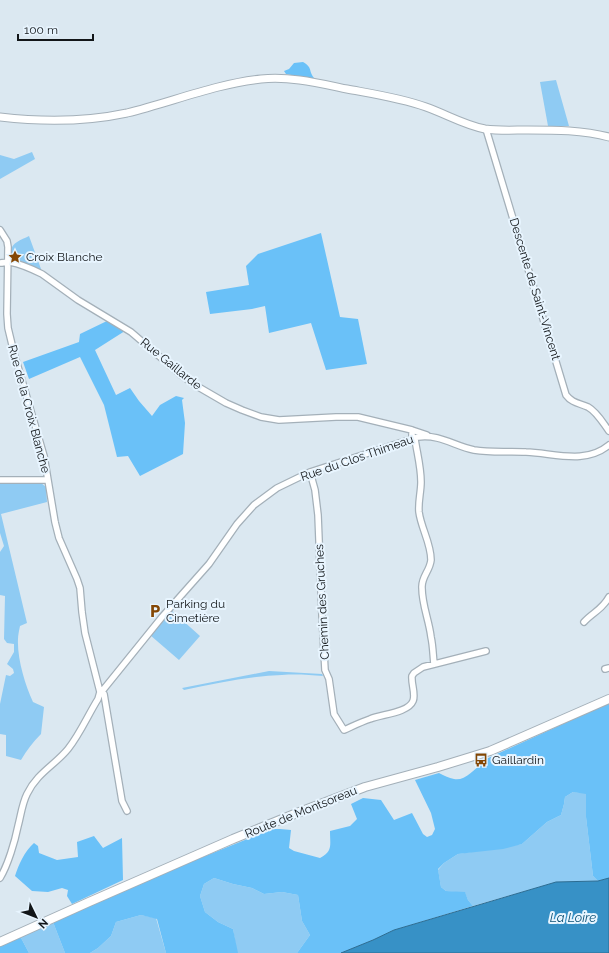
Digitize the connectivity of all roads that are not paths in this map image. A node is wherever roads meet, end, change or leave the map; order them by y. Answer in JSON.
{"nodes":[{"id":1,"x":0,"y":117,"type":"edge"},
{"id":2,"x":486,"y":129,"type":"junction"},
{"id":3,"x":609,"y":137,"type":"edge"},
{"id":4,"x":0,"y":230,"type":"edge"},
{"id":5,"x":9,"y":262,"type":"junction"},
{"id":6,"x":0,"y":263,"type":"edge"},
{"id":7,"x":412,"y":430,"type":"junction"},
{"id":8,"x":609,"y":431,"type":"edge"},
{"id":9,"x":429,"y":436,"type":"junction"},
{"id":10,"x":414,"y":438,"type":"junction"},
{"id":11,"x":609,"y":444,"type":"edge"},
{"id":12,"x":310,"y":472,"type":"junction"},
{"id":13,"x":0,"y":480,"type":"edge"},
{"id":14,"x":48,"y":480,"type":"junction"},
{"id":15,"x":609,"y":597,"type":"edge"},
{"id":16,"x":584,"y":622,"type":"dead end"},
{"id":17,"x":486,"y":651,"type":"dead end"},
{"id":18,"x":434,"y":664,"type":"junction"},
{"id":19,"x":100,"y":692,"type":"junction"},
{"id":20,"x":609,"y":699,"type":"edge"},
{"id":21,"x":127,"y":811,"type":"dead end"},
{"id":22,"x":0,"y":878,"type":"edge"},
{"id":23,"x":0,"y":942,"type":"edge"}],
"edges":[{"from":1,"to":2,"type":"street"},
{"from":2,"to":3,"type":"street"},
{"from":2,"to":8,"type":"street","name":"Descente de Saint-Vincent"},
{"from":4,"to":5,"type":"street","name":"Rue de la Croix Blanche"},
{"from":5,"to":6,"type":"street"},
{"from":5,"to":7,"type":"street","name":"Rue Gaillarde"},
{"from":5,"to":14,"type":"street","name":"Rue de la Croix Blanche"},
{"from":7,"to":9,"type":"street","name":"Rue Gaillarde"},
{"from":7,"to":10,"type":"street"},
{"from":9,"to":10,"type":"street","name":"Rue du Clos Thimeau"},
{"from":9,"to":11,"type":"street","name":"Rue du Clos Thimeau"},
{"from":10,"to":12,"type":"street","name":"Rue du Clos Thimeau"},
{"from":10,"to":18,"type":"street"},
{"from":12,"to":18,"type":"street","name":"Chemin des Gruches"},
{"from":12,"to":19,"type":"street","name":"Rue du Clos Thimeau"},
{"from":13,"to":14,"type":"street"},
{"from":14,"to":19,"type":"street","name":"Rue de la Croix Blanche"},
{"from":15,"to":16,"type":"street"},
{"from":17,"to":18,"type":"street"},
{"from":19,"to":21,"type":"street","name":"Rue de la Croix Blanche"},
{"from":19,"to":22,"type":"street","name":"Rue du Clos Thimeau"},
{"from":20,"to":23,"type":"main road","name":"Route de Montsoreau"}]}
